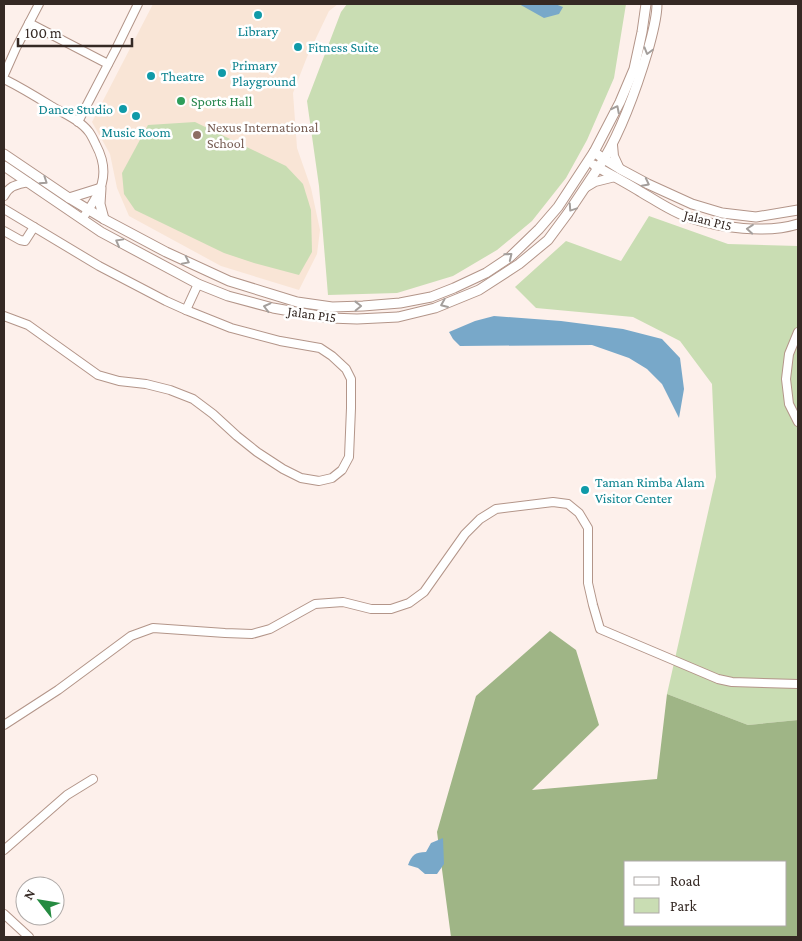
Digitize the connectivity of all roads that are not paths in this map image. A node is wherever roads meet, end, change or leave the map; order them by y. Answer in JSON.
{"nodes":[{"id":1,"x":39,"y":4,"type":"edge"},
{"id":2,"x":138,"y":4,"type":"edge"},
{"id":3,"x":646,"y":6,"type":"edge"},
{"id":4,"x":657,"y":6,"type":"edge"},
{"id":5,"x":29,"y":23,"type":"junction"},
{"id":6,"x":108,"y":64,"type":"junction"},
{"id":7,"x":4,"y":75,"type":"edge"},
{"id":8,"x":4,"y":79,"type":"edge"},
{"id":9,"x":78,"y":122,"type":"junction"},
{"id":10,"x":612,"y":144,"type":"junction"},
{"id":11,"x":594,"y":152,"type":"junction"},
{"id":12,"x":4,"y":154,"type":"edge"},
{"id":13,"x":604,"y":159,"type":"junction"},
{"id":14,"x":588,"y":161,"type":"junction"},
{"id":15,"x":4,"y":166,"type":"edge"},
{"id":16,"x":598,"y":167,"type":"junction"},
{"id":17,"x":618,"y":173,"type":"junction"},
{"id":18,"x":28,"y":182,"type":"junction"},
{"id":19,"x":101,"y":188,"type":"junction"},
{"id":20,"x":585,"y":188,"type":"junction"},
{"id":21,"x":4,"y":196,"type":"edge"},
{"id":22,"x":69,"y":198,"type":"junction"},
{"id":23,"x":4,"y":209,"type":"edge"},
{"id":24,"x":89,"y":210,"type":"junction"},
{"id":25,"x":798,"y":210,"type":"edge"},
{"id":26,"x":82,"y":219,"type":"junction"},
{"id":27,"x":104,"y":219,"type":"junction"},
{"id":28,"x":798,"y":224,"type":"edge"},
{"id":29,"x":34,"y":227,"type":"junction"},
{"id":30,"x":4,"y":231,"type":"edge"},
{"id":31,"x":198,"y":284,"type":"junction"},
{"id":32,"x":332,"y":306,"type":"junction"},
{"id":33,"x":186,"y":310,"type":"junction"},
{"id":34,"x":4,"y":316,"type":"edge"},
{"id":35,"x":330,"y":318,"type":"junction"},
{"id":36,"x":798,"y":332,"type":"edge"},
{"id":37,"x":798,"y":422,"type":"edge"},
{"id":38,"x":798,"y":684,"type":"edge"},
{"id":39,"x":4,"y":725,"type":"edge"},
{"id":40,"x":93,"y":779,"type":"dead end"},
{"id":41,"x":4,"y":850,"type":"edge"},
{"id":42,"x":4,"y":914,"type":"edge"},
{"id":43,"x":28,"y":937,"type":"edge"}],
"edges":[{"from":1,"to":5,"type":"street"},
{"from":2,"to":6,"type":"street"},
{"from":3,"to":4,"type":"street"},
{"from":11,"to":3,"type":"street","name":"Jalan P15","one_way":true},
{"from":4,"to":10,"type":"street","one_way":true},
{"from":5,"to":6,"type":"street"},
{"from":5,"to":7,"type":"street"},
{"from":6,"to":9,"type":"street"},
{"from":8,"to":9,"type":"street"},
{"from":9,"to":19,"type":"street"},
{"from":10,"to":13,"type":"street"},
{"from":10,"to":17,"type":"street"},
{"from":11,"to":13,"type":"street","name":"Jalan P15"},
{"from":11,"to":14,"type":"street","name":"Jalan P15"},
{"from":12,"to":22,"type":"street","name":"Jalan P15","one_way":true},
{"from":13,"to":16,"type":"street"},
{"from":13,"to":17,"type":"street","name":"Jalan P15"},
{"from":14,"to":16,"type":"street","name":"Jalan P15"},
{"from":32,"to":14,"type":"street","name":"Jalan P15","one_way":true},
{"from":15,"to":18,"type":"street","name":"Jalan P15"},
{"from":16,"to":17,"type":"street","name":"Jalan P15"},
{"from":16,"to":20,"type":"street","name":"Jalan P15"},
{"from":17,"to":20,"type":"street"},
{"from":17,"to":25,"type":"street","name":"Jalan P15","one_way":true},
{"from":28,"to":17,"type":"street","name":"Jalan P15","one_way":true},
{"from":18,"to":21,"type":"street"},
{"from":18,"to":26,"type":"street","name":"Jalan P15"},
{"from":19,"to":22,"type":"street"},
{"from":19,"to":24,"type":"street"},
{"from":19,"to":27,"type":"street"},
{"from":20,"to":35,"type":"street","name":"Jalan P15","one_way":true},
{"from":22,"to":24,"type":"street","name":"Jalan P15"},
{"from":23,"to":29,"type":"street"},
{"from":24,"to":26,"type":"street"},
{"from":24,"to":27,"type":"street","name":"Jalan P15"},
{"from":31,"to":26,"type":"street","name":"Jalan P15","one_way":true},
{"from":27,"to":32,"type":"street","name":"Jalan P15","one_way":true},
{"from":29,"to":30,"type":"street"},
{"from":29,"to":33,"type":"street"},
{"from":31,"to":33,"type":"street"},
{"from":35,"to":31,"type":"street","name":"Jalan P15","one_way":true},
{"from":32,"to":35,"type":"street"},
{"from":33,"to":34,"type":"street"},
{"from":36,"to":37,"type":"street"},
{"from":38,"to":39,"type":"street"},
{"from":40,"to":41,"type":"street"},
{"from":42,"to":43,"type":"street"}]}
